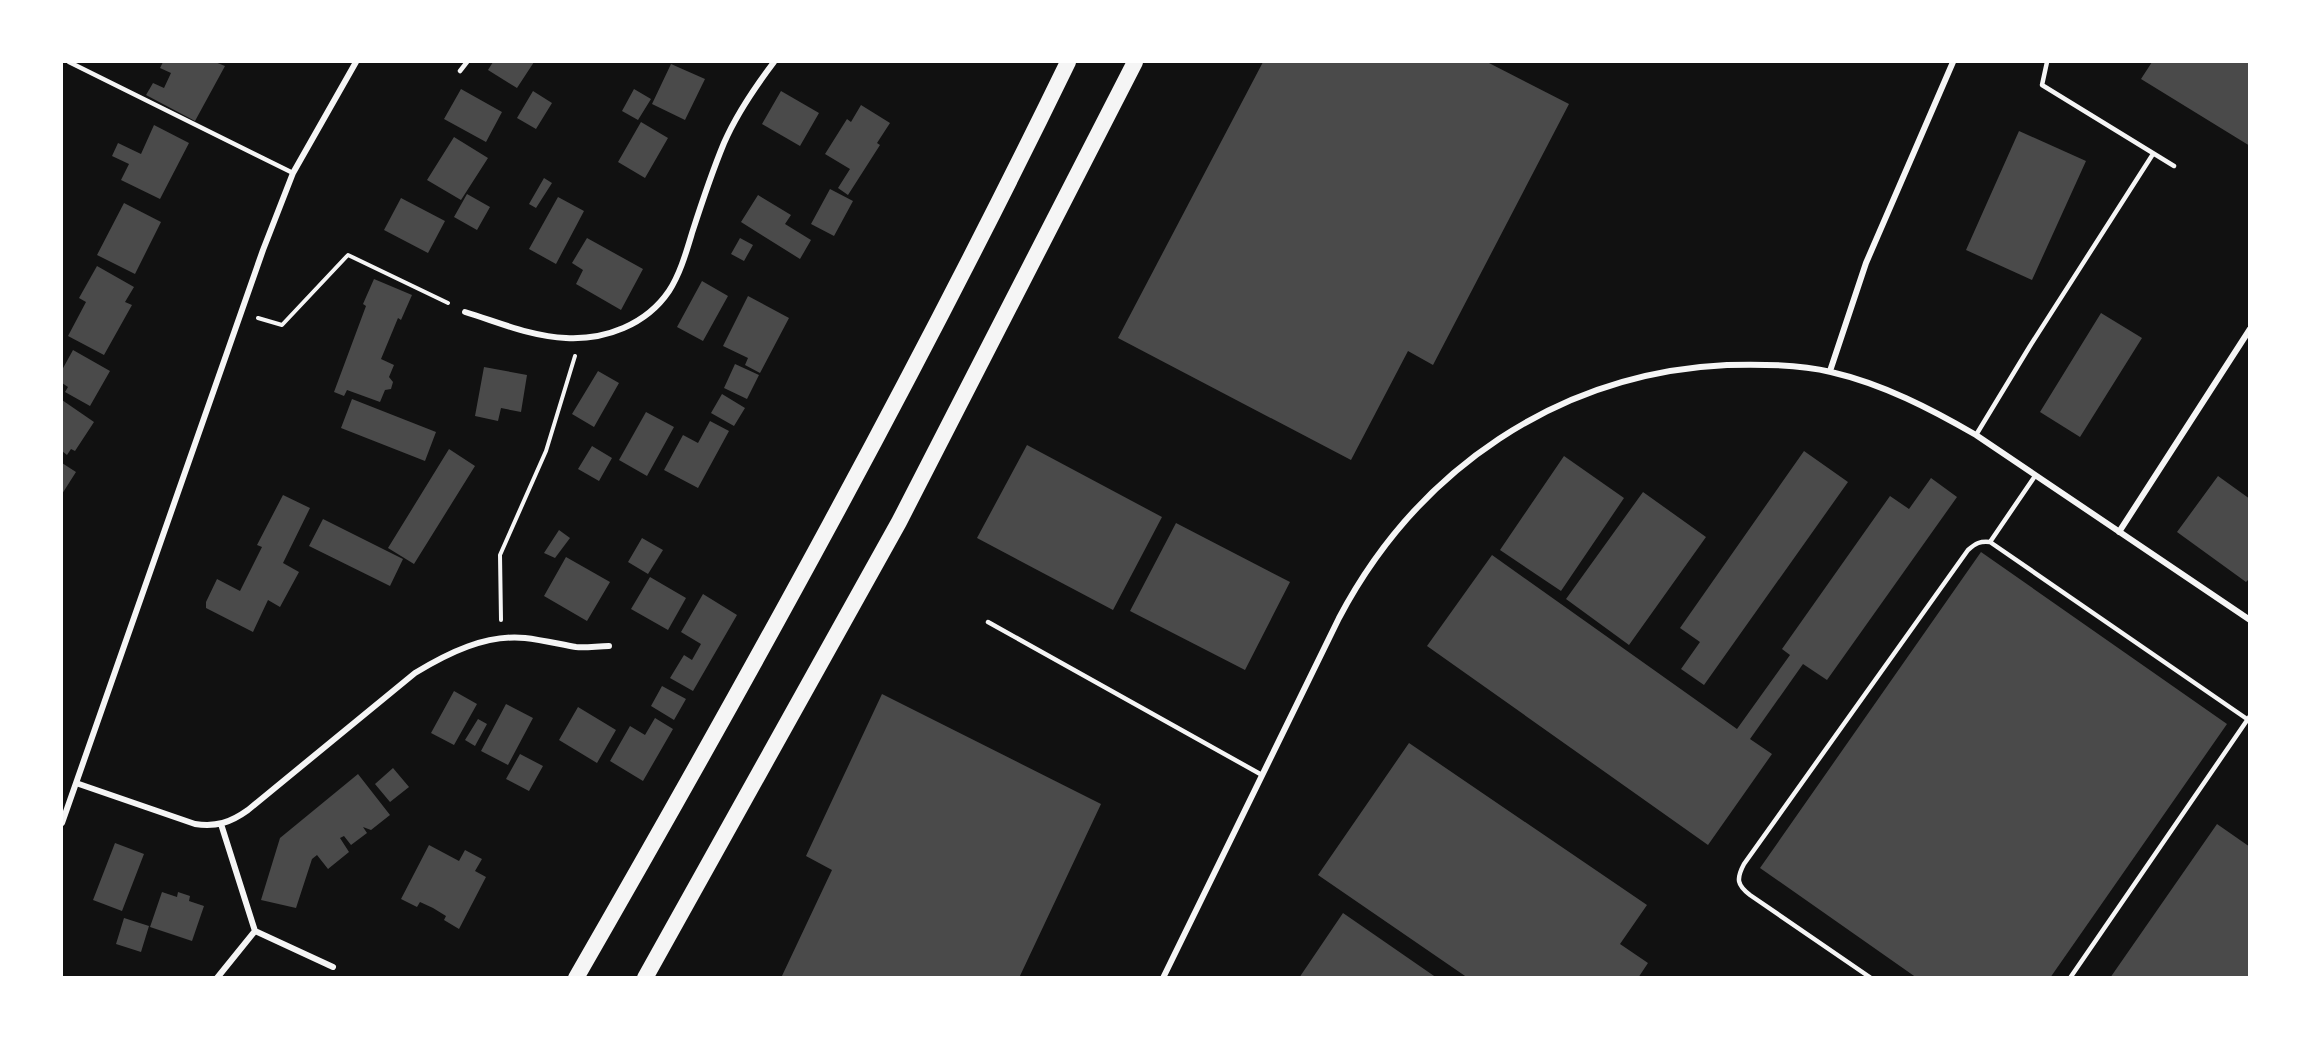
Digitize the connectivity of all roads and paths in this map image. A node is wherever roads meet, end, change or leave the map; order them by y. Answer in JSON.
{"nodes":[{"id":1,"x":69,"y":62,"type":"edge"},
{"id":2,"x":356,"y":62,"type":"edge"},
{"id":3,"x":467,"y":62,"type":"edge"},
{"id":4,"x":774,"y":62,"type":"edge"},
{"id":5,"x":1068,"y":62,"type":"edge"},
{"id":6,"x":1135,"y":62,"type":"edge"},
{"id":7,"x":1953,"y":62,"type":"edge"},
{"id":8,"x":2047,"y":62,"type":"edge"},
{"id":9,"x":460,"y":71,"type":"dead end"},
{"id":10,"x":2153,"y":154,"type":"junction"},
{"id":11,"x":2174,"y":166,"type":"dead end"},
{"id":12,"x":293,"y":173,"type":"junction"},
{"id":13,"x":465,"y":312,"type":"joint"},
{"id":14,"x":241,"y":313,"type":"junction"},
{"id":15,"x":2250,"y":330,"type":"edge"},
{"id":16,"x":580,"y":338,"type":"junction"},
{"id":17,"x":1830,"y":371,"type":"junction"},
{"id":18,"x":1976,"y":435,"type":"junction"},
{"id":19,"x":2035,"y":476,"type":"junction"},
{"id":20,"x":2119,"y":532,"type":"junction"},
{"id":21,"x":1990,"y":542,"type":"junction"},
{"id":22,"x":2250,"y":620,"type":"edge"},
{"id":23,"x":988,"y":622,"type":"dead end"},
{"id":24,"x":501,"y":639,"type":"junction"},
{"id":25,"x":609,"y":646,"type":"dead end"},
{"id":26,"x":2248,"y":717,"type":"edge"},
{"id":27,"x":1262,"y":775,"type":"junction"},
{"id":28,"x":76,"y":783,"type":"junction"},
{"id":29,"x":62,"y":823,"type":"edge"},
{"id":30,"x":221,"y":824,"type":"junction"},
{"id":31,"x":255,"y":932,"type":"junction"},
{"id":32,"x":333,"y":967,"type":"dead end"},
{"id":33,"x":217,"y":978,"type":"edge"},
{"id":34,"x":576,"y":978,"type":"edge"},
{"id":35,"x":645,"y":978,"type":"edge"},
{"id":36,"x":1163,"y":978,"type":"edge"},
{"id":37,"x":1871,"y":978,"type":"edge"},
{"id":38,"x":2070,"y":978,"type":"edge"}],
"edges":[{"from":1,"to":12,"type":"lane"},
{"from":2,"to":12,"type":"street"},
{"from":3,"to":9,"type":"lane"},
{"from":4,"to":16,"type":"street"},
{"from":5,"to":34,"type":"highway"},
{"from":6,"to":35,"type":"highway"},
{"from":7,"to":17,"type":"street"},
{"from":8,"to":10,"type":"lane"},
{"from":10,"to":11,"type":"lane"},
{"from":10,"to":18,"type":"lane"},
{"from":12,"to":14,"type":"street"},
{"from":13,"to":14,"type":"path"},
{"from":13,"to":16,"type":"street"},
{"from":14,"to":28,"type":"street"},
{"from":15,"to":20,"type":"street"},
{"from":16,"to":24,"type":"path"},
{"from":17,"to":18,"type":"street"},
{"from":17,"to":27,"type":"street"},
{"from":18,"to":19,"type":"street"},
{"from":19,"to":20,"type":"street"},
{"from":19,"to":21,"type":"lane"},
{"from":20,"to":22,"type":"street"},
{"from":21,"to":26,"type":"lane"},
{"from":21,"to":37,"type":"lane"},
{"from":23,"to":27,"type":"lane"},
{"from":24,"to":25,"type":"street"},
{"from":24,"to":30,"type":"street"},
{"from":26,"to":38,"type":"lane"},
{"from":27,"to":36,"type":"street"},
{"from":28,"to":29,"type":"street"},
{"from":28,"to":30,"type":"street"},
{"from":30,"to":31,"type":"street"},
{"from":31,"to":32,"type":"street"},
{"from":31,"to":33,"type":"street"}]}
